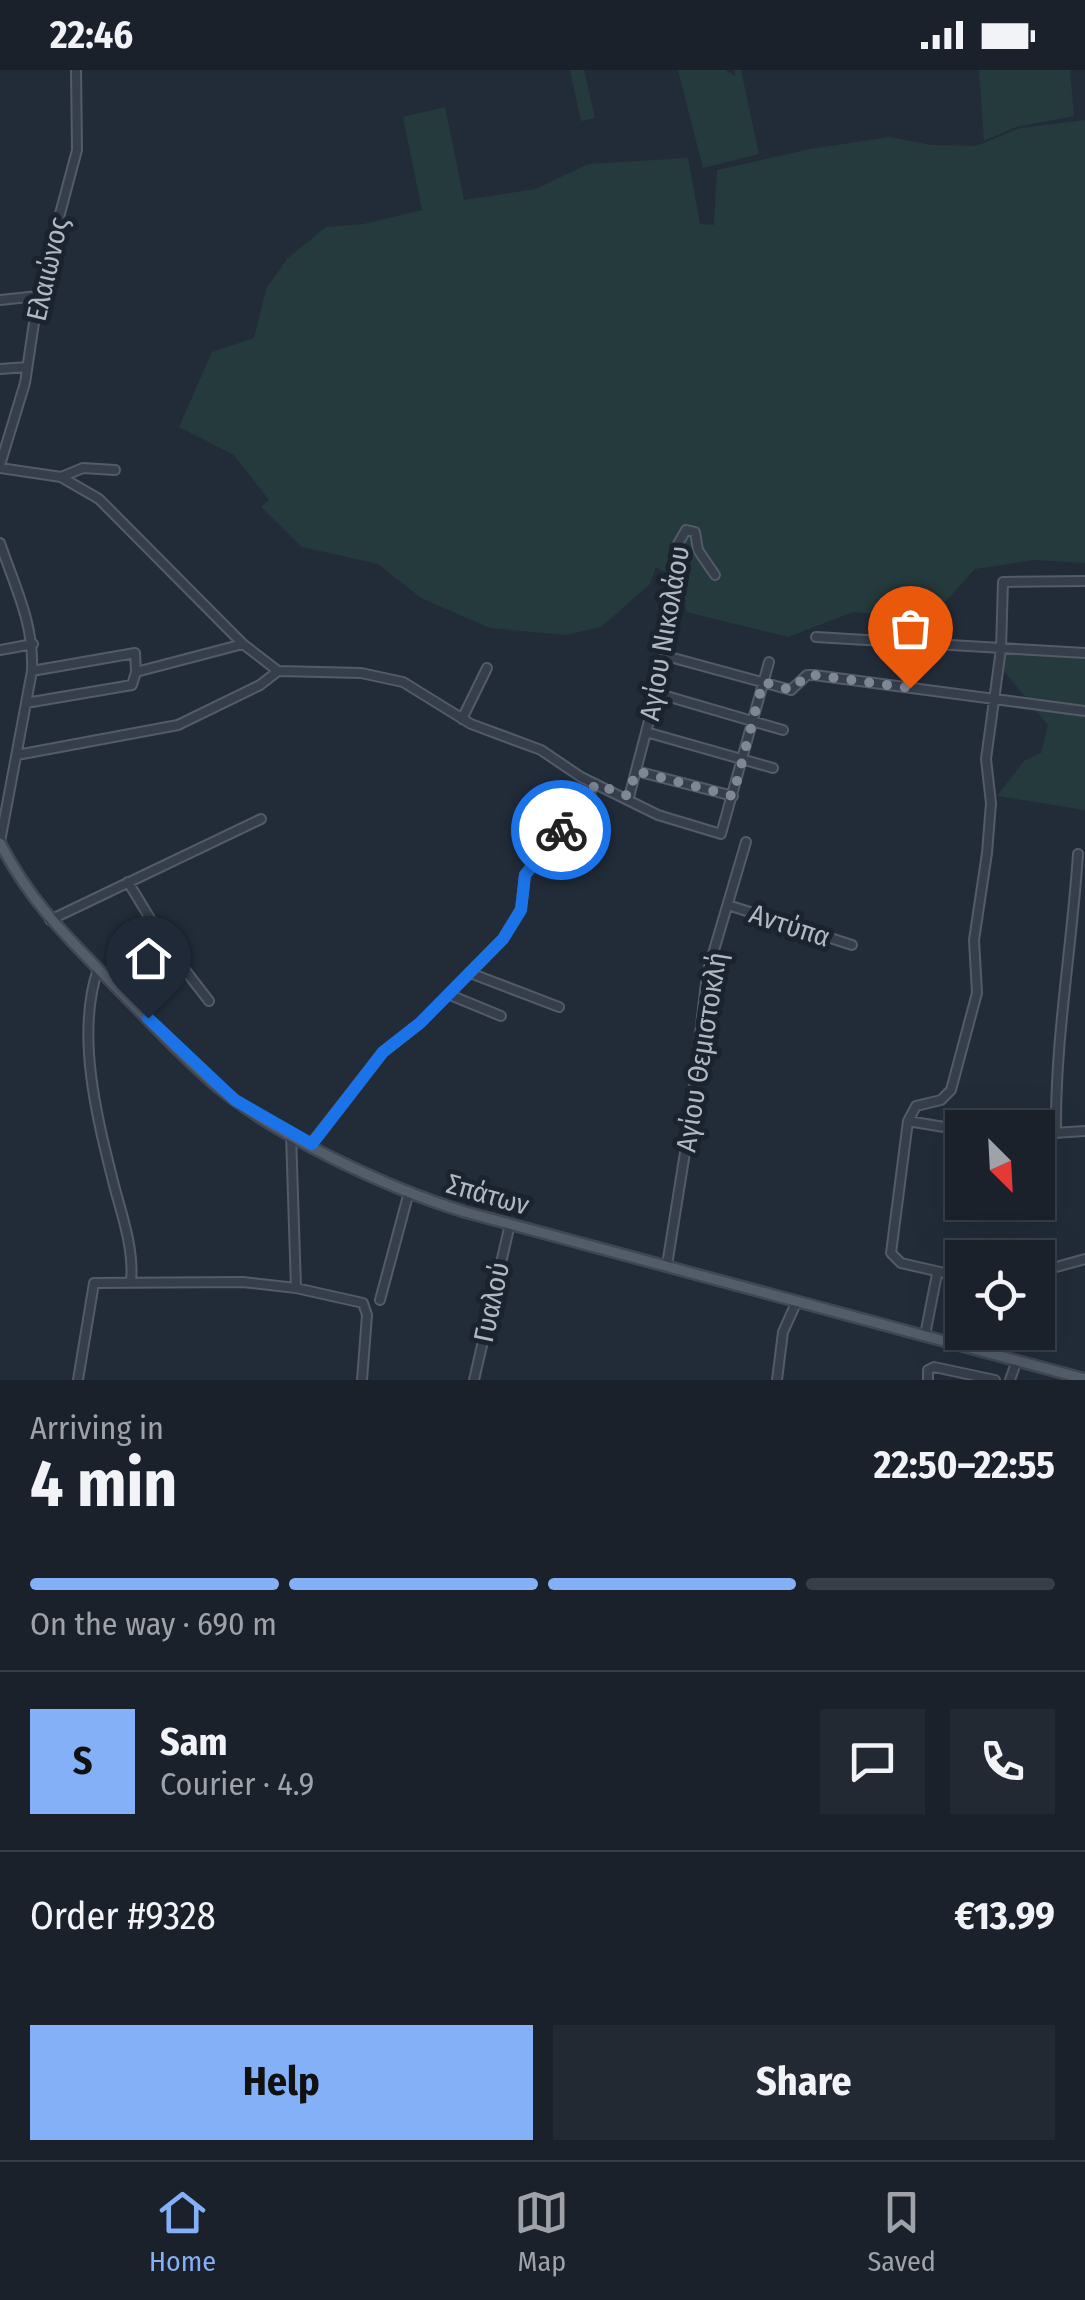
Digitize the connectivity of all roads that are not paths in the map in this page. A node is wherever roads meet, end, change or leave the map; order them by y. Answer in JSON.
{"nodes":[{"id":1,"x":76,"y":70,"type":"edge"},
{"id":2,"x":38,"y":296,"type":"junction"},
{"id":3,"x":0,"y":300,"type":"edge"},
{"id":4,"x":27,"y":367,"type":"junction"},
{"id":5,"x":0,"y":369,"type":"edge"},
{"id":6,"x":13,"y":421,"type":"junction"},
{"id":7,"x":0,"y":422,"type":"edge"},
{"id":8,"x":0,"y":467,"type":"edge"},
{"id":9,"x":115,"y":470,"type":"dead end"},
{"id":10,"x":61,"y":477,"type":"junction"},
{"id":11,"x":0,"y":544,"type":"edge"},
{"id":12,"x":715,"y":575,"type":"dead end"},
{"id":13,"x":1085,"y":581,"type":"edge"},
{"id":14,"x":816,"y":636,"type":"dead end"},
{"id":15,"x":33,"y":644,"type":"junction"},
{"id":16,"x":243,"y":644,"type":"junction"},
{"id":17,"x":1001,"y":649,"type":"junction"},
{"id":18,"x":0,"y":650,"type":"edge"},
{"id":19,"x":1085,"y":654,"type":"edge"},
{"id":20,"x":666,"y":656,"type":"junction"},
{"id":21,"x":769,"y":662,"type":"dead end"},
{"id":22,"x":487,"y":668,"type":"dead end"},
{"id":23,"x":32,"y":670,"type":"junction"},
{"id":24,"x":278,"y":671,"type":"junction"},
{"id":25,"x":136,"y":672,"type":"junction"},
{"id":26,"x":763,"y":682,"type":"junction"},
{"id":27,"x":656,"y":693,"type":"junction"},
{"id":28,"x":995,"y":698,"type":"junction"},
{"id":29,"x":26,"y":703,"type":"junction"},
{"id":30,"x":1085,"y":712,"type":"edge"},
{"id":31,"x":462,"y":719,"type":"junction"},
{"id":32,"x":754,"y":722,"type":"junction"},
{"id":33,"x":783,"y":730,"type":"dead end"},
{"id":34,"x":646,"y":732,"type":"junction"},
{"id":35,"x":18,"y":755,"type":"junction"},
{"id":36,"x":743,"y":758,"type":"junction"},
{"id":37,"x":773,"y":768,"type":"dead end"},
{"id":38,"x":636,"y":771,"type":"junction"},
{"id":39,"x":596,"y":784,"type":"junction"},
{"id":40,"x":628,"y":796,"type":"junction"},
{"id":41,"x":733,"y":796,"type":"junction"},
{"id":42,"x":261,"y":819,"type":"dead end"},
{"id":43,"x":746,"y":842,"type":"dead end"},
{"id":44,"x":0,"y":843,"type":"edge"},
{"id":45,"x":1078,"y":854,"type":"dead end"},
{"id":46,"x":128,"y":882,"type":"junction"},
{"id":47,"x":728,"y":906,"type":"junction"},
{"id":48,"x":50,"y":920,"type":"junction"},
{"id":49,"x":852,"y":945,"type":"dead end"},
{"id":50,"x":98,"y":969,"type":"junction"},
{"id":51,"x":470,"y":973,"type":"junction"},
{"id":52,"x":450,"y":994,"type":"junction"},
{"id":53,"x":209,"y":1001,"type":"dead end"},
{"id":54,"x":559,"y":1007,"type":"dead end"},
{"id":55,"x":501,"y":1016,"type":"dead end"},
{"id":56,"x":908,"y":1121,"type":"junction"},
{"id":57,"x":945,"y":1127,"type":"edge"},
{"id":58,"x":1085,"y":1131,"type":"edge"},
{"id":59,"x":1056,"y":1132,"type":"joint"},
{"id":60,"x":290,"y":1134,"type":"junction"},
{"id":61,"x":312,"y":1144,"type":"junction"},
{"id":62,"x":409,"y":1192,"type":"junction"},
{"id":63,"x":510,"y":1224,"type":"junction"},
{"id":64,"x":1085,"y":1258,"type":"edge"},
{"id":65,"x":667,"y":1265,"type":"junction"},
{"id":66,"x":1055,"y":1267,"type":"edge"},
{"id":67,"x":937,"y":1274,"type":"junction"},
{"id":68,"x":945,"y":1275,"type":"edge"},
{"id":69,"x":131,"y":1281,"type":"junction"},
{"id":70,"x":296,"y":1288,"type":"junction"},
{"id":71,"x":380,"y":1300,"type":"dead end"},
{"id":72,"x":797,"y":1300,"type":"junction"},
{"id":73,"x":924,"y":1335,"type":"junction"},
{"id":74,"x":1017,"y":1360,"type":"junction"},
{"id":75,"x":1085,"y":1378,"type":"edge"},
{"id":76,"x":78,"y":1380,"type":"edge"},
{"id":77,"x":362,"y":1380,"type":"edge"},
{"id":78,"x":474,"y":1380,"type":"edge"},
{"id":79,"x":777,"y":1380,"type":"edge"},
{"id":80,"x":928,"y":1380,"type":"edge"},
{"id":81,"x":995,"y":1380,"type":"edge"},
{"id":82,"x":1010,"y":1380,"type":"edge"}],
"edges":[{"from":1,"to":2,"type":"street","name":"Ελαιώνος"},
{"from":2,"to":3,"type":"street"},
{"from":2,"to":4,"type":"street","name":"Ελαιώνος"},
{"from":4,"to":5,"type":"street"},
{"from":4,"to":6,"type":"street","name":"Ελαιώνος"},
{"from":6,"to":7,"type":"street"},
{"from":6,"to":8,"type":"street","name":"Ελαιώνος"},
{"from":8,"to":10,"type":"street"},
{"from":9,"to":10,"type":"street"},
{"from":10,"to":16,"type":"street"},
{"from":11,"to":15,"type":"street"},
{"from":12,"to":20,"type":"street","name":"Αγίου Νικολάου"},
{"from":13,"to":17,"type":"street"},
{"from":14,"to":17,"type":"street"},
{"from":15,"to":18,"type":"street"},
{"from":15,"to":23,"type":"street"},
{"from":16,"to":24,"type":"street"},
{"from":16,"to":25,"type":"street"},
{"from":17,"to":19,"type":"street"},
{"from":17,"to":28,"type":"street"},
{"from":20,"to":26,"type":"street"},
{"from":20,"to":27,"type":"street","name":"Αγίου Νικολάου"},
{"from":21,"to":26,"type":"street"},
{"from":22,"to":31,"type":"street"},
{"from":23,"to":25,"type":"street"},
{"from":23,"to":29,"type":"street"},
{"from":24,"to":31,"type":"street"},
{"from":24,"to":35,"type":"street"},
{"from":25,"to":29,"type":"street"},
{"from":26,"to":28,"type":"street"},
{"from":26,"to":32,"type":"street"},
{"from":27,"to":32,"type":"street"},
{"from":27,"to":34,"type":"street","name":"Αγίου Νικολάου"},
{"from":28,"to":30,"type":"street"},
{"from":28,"to":56,"type":"street"},
{"from":29,"to":35,"type":"street"},
{"from":31,"to":39,"type":"street"},
{"from":32,"to":33,"type":"street"},
{"from":32,"to":36,"type":"street"},
{"from":34,"to":36,"type":"street"},
{"from":34,"to":38,"type":"street","name":"Αγίου Νικολάου"},
{"from":35,"to":44,"type":"street"},
{"from":36,"to":37,"type":"street"},
{"from":36,"to":41,"type":"street"},
{"from":38,"to":40,"type":"street","name":"Αγίου Νικολάου"},
{"from":38,"to":41,"type":"street"},
{"from":39,"to":40,"type":"street"},
{"from":39,"to":51,"type":"street"},
{"from":40,"to":41,"type":"street"},
{"from":42,"to":46,"type":"street"},
{"from":43,"to":47,"type":"street","name":"Αγίου Θεμιστοκλή"},
{"from":44,"to":48,"type":"main road","name":"Σπάτων"},
{"from":45,"to":59,"type":"street"},
{"from":46,"to":48,"type":"street"},
{"from":46,"to":53,"type":"street"},
{"from":47,"to":49,"type":"street","name":"Αντύπα"},
{"from":47,"to":65,"type":"street","name":"Αγίου Θεμιστοκλή"},
{"from":48,"to":50,"type":"main road","name":"Σπάτων"},
{"from":50,"to":60,"type":"main road","name":"Σπάτων"},
{"from":50,"to":69,"type":"street"},
{"from":51,"to":52,"type":"street"},
{"from":51,"to":54,"type":"street"},
{"from":52,"to":55,"type":"street"},
{"from":52,"to":61,"type":"street"},
{"from":56,"to":57,"type":"street"},
{"from":56,"to":67,"type":"street"},
{"from":58,"to":59,"type":"street"},
{"from":60,"to":61,"type":"main road","name":"Σπάτων"},
{"from":60,"to":70,"type":"street"},
{"from":61,"to":62,"type":"main road","name":"Σπάτων"},
{"from":62,"to":63,"type":"main road","name":"Σπάτων"},
{"from":62,"to":71,"type":"street"},
{"from":63,"to":65,"type":"main road","name":"Σπάτων"},
{"from":63,"to":78,"type":"street","name":"Γυαλού"},
{"from":64,"to":66,"type":"street"},
{"from":65,"to":72,"type":"main road","name":"Σπάτων"},
{"from":67,"to":68,"type":"street"},
{"from":67,"to":73,"type":"street"},
{"from":69,"to":70,"type":"street"},
{"from":69,"to":76,"type":"street"},
{"from":70,"to":77,"type":"street"},
{"from":72,"to":73,"type":"main road","name":"Σπάτων"},
{"from":72,"to":79,"type":"street"},
{"from":73,"to":74,"type":"main road","name":"Σπάτων"},
{"from":74,"to":75,"type":"main road","name":"Σπάτων"},
{"from":74,"to":82,"type":"street"},
{"from":80,"to":81,"type":"street"}]}
